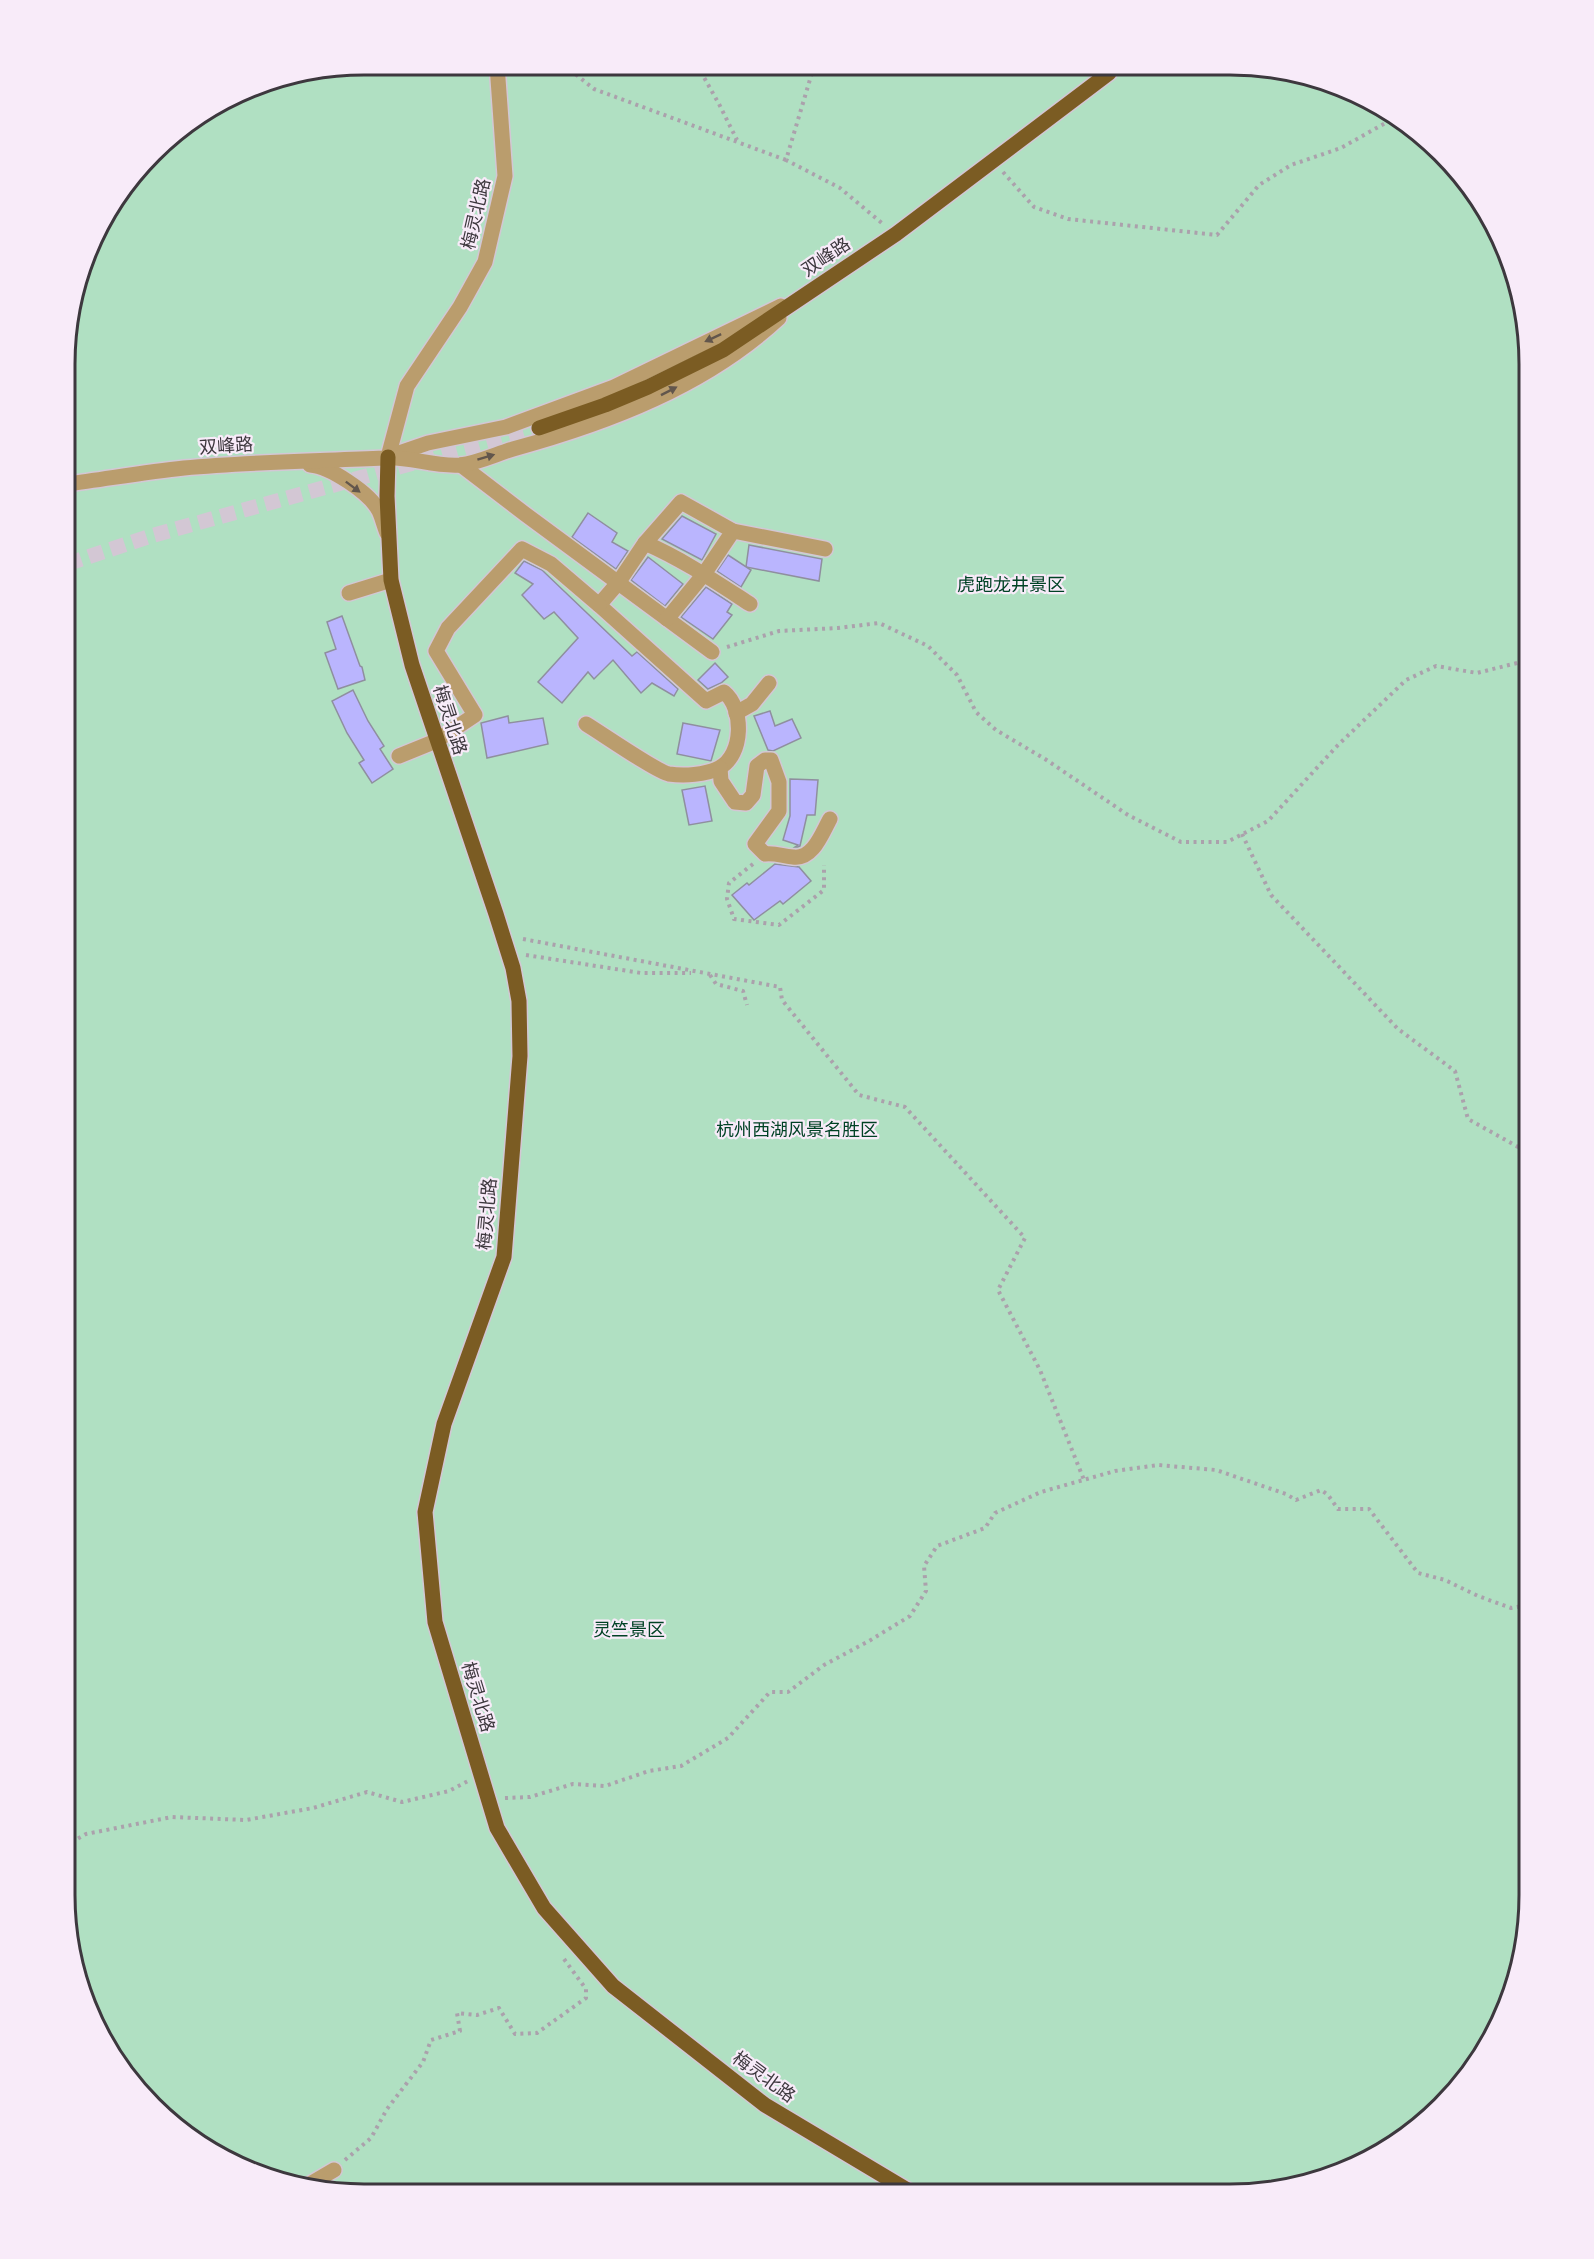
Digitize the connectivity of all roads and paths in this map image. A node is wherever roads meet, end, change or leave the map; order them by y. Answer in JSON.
{"nodes":[{"id":1,"x":498,"y":75,"type":"edge"},
{"id":2,"x":576,"y":75,"type":"edge"},
{"id":3,"x":703,"y":75,"type":"edge"},
{"id":4,"x":811,"y":75,"type":"edge"},
{"id":5,"x":1106,"y":75,"type":"edge"},
{"id":6,"x":1387,"y":122,"type":"edge"},
{"id":7,"x":737,"y":141,"type":"junction"},
{"id":8,"x":786,"y":160,"type":"junction"},
{"id":9,"x":993,"y":160,"type":"junction"},
{"id":10,"x":896,"y":234,"type":"junction"},
{"id":11,"x":804,"y":295,"type":"junction"},
{"id":12,"x":539,"y":428,"type":"tunnel mouth"},
{"id":13,"x":388,"y":458,"type":"junction"},
{"id":14,"x":280,"y":462,"type":"junction"},
{"id":15,"x":461,"y":465,"type":"junction"},
{"id":16,"x":75,"y":483,"type":"edge"},
{"id":17,"x":733,"y":531,"type":"junction"},
{"id":18,"x":390,"y":541,"type":"junction"},
{"id":19,"x":645,"y":543,"type":"junction"},
{"id":20,"x":825,"y":549,"type":"dead end"},
{"id":21,"x":704,"y":574,"type":"junction"},
{"id":22,"x":392,"y":580,"type":"junction"},
{"id":23,"x":618,"y":583,"type":"junction"},
{"id":24,"x":349,"y":593,"type":"dead end"},
{"id":25,"x":750,"y":604,"type":"dead end"},
{"id":26,"x":599,"y":605,"type":"junction"},
{"id":27,"x":668,"y":619,"type":"junction"},
{"id":28,"x":712,"y":652,"type":"joint"},
{"id":29,"x":1519,"y":663,"type":"edge"},
{"id":30,"x":770,"y":683,"type":"dead end"},
{"id":31,"x":736,"y":713,"type":"junction"},
{"id":32,"x":586,"y":724,"type":"dead end"},
{"id":33,"x":436,"y":741,"type":"junction"},
{"id":34,"x":399,"y":756,"type":"dead end"},
{"id":35,"x":720,"y":768,"type":"junction"},
{"id":36,"x":830,"y":819,"type":"dead end"},
{"id":37,"x":1242,"y":834,"type":"junction"},
{"id":38,"x":765,"y":854,"type":"junction"},
{"id":39,"x":824,"y":865,"type":"dead end"},
{"id":40,"x":523,"y":939,"type":"dead end"},
{"id":41,"x":508,"y":953,"type":"junction"},
{"id":42,"x":706,"y":974,"type":"junction"},
{"id":43,"x":747,"y":1005,"type":"dead end"},
{"id":44,"x":1519,"y":1147,"type":"edge"},
{"id":45,"x":1084,"y":1480,"type":"junction"},
{"id":46,"x":1519,"y":1607,"type":"edge"},
{"id":47,"x":481,"y":1774,"type":"junction"},
{"id":48,"x":490,"y":1803,"type":"junction"},
{"id":49,"x":75,"y":1840,"type":"edge"},
{"id":50,"x":558,"y":1951,"type":"dead end"},
{"id":51,"x":333,"y":2170,"type":"joint"},
{"id":52,"x":316,"y":2180,"type":"edge"},
{"id":53,"x":897,"y":2184,"type":"edge"}],
"edges":[{"from":1,"to":13,"type":"street","name":"梅灵北路"},
{"from":2,"to":7,"type":"path"},
{"from":3,"to":7,"type":"path"},
{"from":4,"to":8,"type":"path"},
{"from":5,"to":9,"type":"main road","name":"双峰路"},
{"from":6,"to":9,"type":"path"},
{"from":7,"to":8,"type":"path"},
{"from":8,"to":10,"type":"path"},
{"from":9,"to":10,"type":"main road","name":"双峰路"},
{"from":10,"to":11,"type":"main road","name":"双峰路"},
{"from":11,"to":12,"type":"main road","name":"双峰路"},
{"from":11,"to":13,"type":"street","one_way":true},
{"from":15,"to":11,"type":"street","one_way":true},
{"from":13,"to":14,"type":"street","name":"双峰路"},
{"from":13,"to":15,"type":"street"},
{"from":13,"to":18,"type":"main road","name":"梅灵北路"},
{"from":14,"to":16,"type":"street","name":"双峰路"},
{"from":14,"to":18,"type":"street","one_way":true},
{"from":15,"to":23,"type":"street"},
{"from":17,"to":19,"type":"street"},
{"from":17,"to":20,"type":"street"},
{"from":17,"to":21,"type":"street"},
{"from":18,"to":22,"type":"main road","name":"梅灵北路"},
{"from":19,"to":21,"type":"street"},
{"from":19,"to":23,"type":"street"},
{"from":21,"to":25,"type":"street"},
{"from":21,"to":27,"type":"street"},
{"from":22,"to":24,"type":"street"},
{"from":22,"to":33,"type":"main road","name":"梅灵北路"},
{"from":23,"to":26,"type":"street"},
{"from":23,"to":27,"type":"street"},
{"from":26,"to":31,"type":"street"},
{"from":26,"to":33,"type":"street"},
{"from":27,"to":28,"type":"street"},
{"from":28,"to":37,"type":"path"},
{"from":29,"to":37,"type":"path"},
{"from":30,"to":31,"type":"street"},
{"from":31,"to":35,"type":"street"},
{"from":32,"to":35,"type":"street"},
{"from":33,"to":34,"type":"street"},
{"from":33,"to":41,"type":"main road","name":"梅灵北路"},
{"from":35,"to":38,"type":"street"},
{"from":36,"to":38,"type":"street"},
{"from":37,"to":44,"type":"path"},
{"from":38,"to":39,"type":"path"},
{"from":40,"to":42,"type":"path"},
{"from":41,"to":42,"type":"path"},
{"from":41,"to":47,"type":"main road","name":"梅灵北路"},
{"from":42,"to":43,"type":"path"},
{"from":42,"to":45,"type":"path"},
{"from":45,"to":46,"type":"path"},
{"from":45,"to":48,"type":"path"},
{"from":47,"to":48,"type":"main road","name":"梅灵北路"},
{"from":47,"to":49,"type":"path"},
{"from":48,"to":53,"type":"main road","name":"梅灵北路"},
{"from":50,"to":51,"type":"path"},
{"from":51,"to":52,"type":"street"}]}
